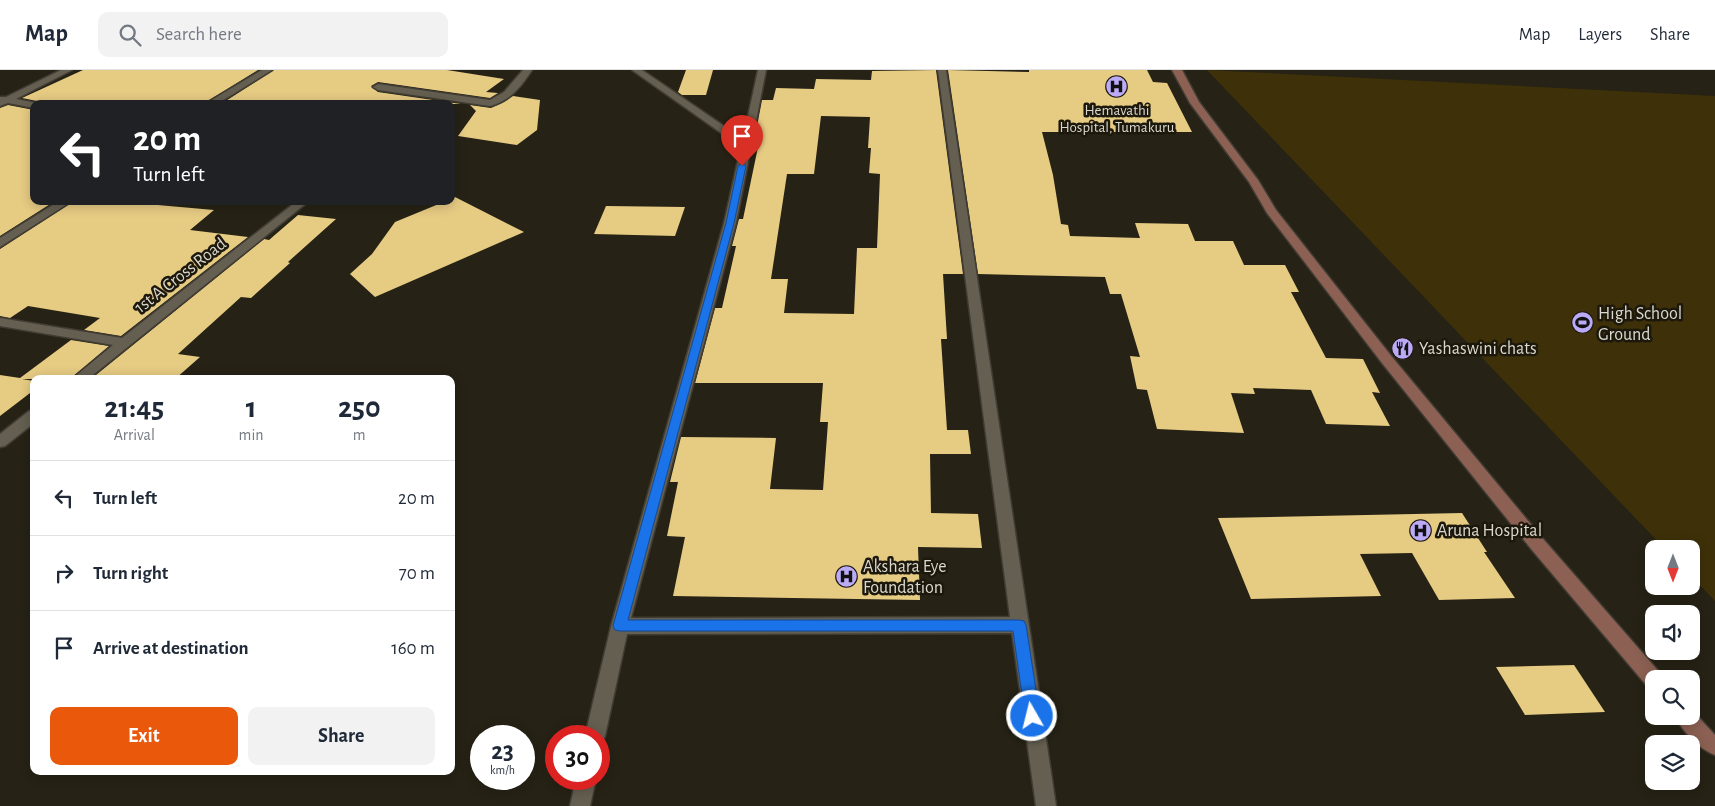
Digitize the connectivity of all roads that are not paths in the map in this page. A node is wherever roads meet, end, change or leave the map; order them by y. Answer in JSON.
{"nodes":[{"id":1,"x":68,"y":70,"type":"edge"},
{"id":2,"x":268,"y":70,"type":"edge"},
{"id":3,"x":528,"y":70,"type":"edge"},
{"id":4,"x":636,"y":70,"type":"edge"},
{"id":5,"x":762,"y":70,"type":"edge"},
{"id":6,"x":942,"y":70,"type":"edge"},
{"id":7,"x":1177,"y":70,"type":"edge"},
{"id":8,"x":378,"y":87,"type":"dead end"},
{"id":9,"x":2,"y":100,"type":"edge"},
{"id":10,"x":217,"y":100,"type":"edge"},
{"id":11,"x":30,"y":104,"type":"edge"},
{"id":12,"x":746,"y":146,"type":"junction"},
{"id":13,"x":61,"y":205,"type":"edge"},
{"id":14,"x":299,"y":205,"type":"edge"},
{"id":15,"x":0,"y":243,"type":"edge"},
{"id":16,"x":0,"y":322,"type":"edge"},
{"id":17,"x":124,"y":343,"type":"junction"},
{"id":18,"x":84,"y":375,"type":"edge"},
{"id":19,"x":30,"y":418,"type":"edge"},
{"id":20,"x":0,"y":442,"type":"edge"},
{"id":21,"x":1019,"y":625,"type":"junction"},
{"id":22,"x":620,"y":626,"type":"junction"},
{"id":23,"x":1645,"y":670,"type":"edge"},
{"id":24,"x":598,"y":725,"type":"edge"},
{"id":25,"x":1693,"y":725,"type":"edge"},
{"id":26,"x":1715,"y":746,"type":"edge"},
{"id":27,"x":584,"y":790,"type":"edge"},
{"id":28,"x":580,"y":806,"type":"edge"},
{"id":29,"x":1046,"y":806,"type":"edge"}],
"edges":[{"from":1,"to":9,"type":"street"},
{"from":2,"to":10,"type":"street"},
{"from":3,"to":8,"type":"street"},
{"from":4,"to":12,"type":"street"},
{"from":5,"to":12,"type":"street"},
{"from":6,"to":21,"type":"street"},
{"from":7,"to":23,"type":"main road"},
{"from":9,"to":11,"type":"street"},
{"from":12,"to":22,"type":"street"},
{"from":13,"to":15,"type":"street"},
{"from":14,"to":17,"type":"street","name":"1st A Cross Road"},
{"from":16,"to":17,"type":"street"},
{"from":17,"to":18,"type":"street","name":"1st A Cross Road"},
{"from":19,"to":20,"type":"street"},
{"from":21,"to":22,"type":"street"},
{"from":21,"to":29,"type":"street"},
{"from":22,"to":24,"type":"street"},
{"from":25,"to":26,"type":"main road"},
{"from":27,"to":28,"type":"street"}]}
